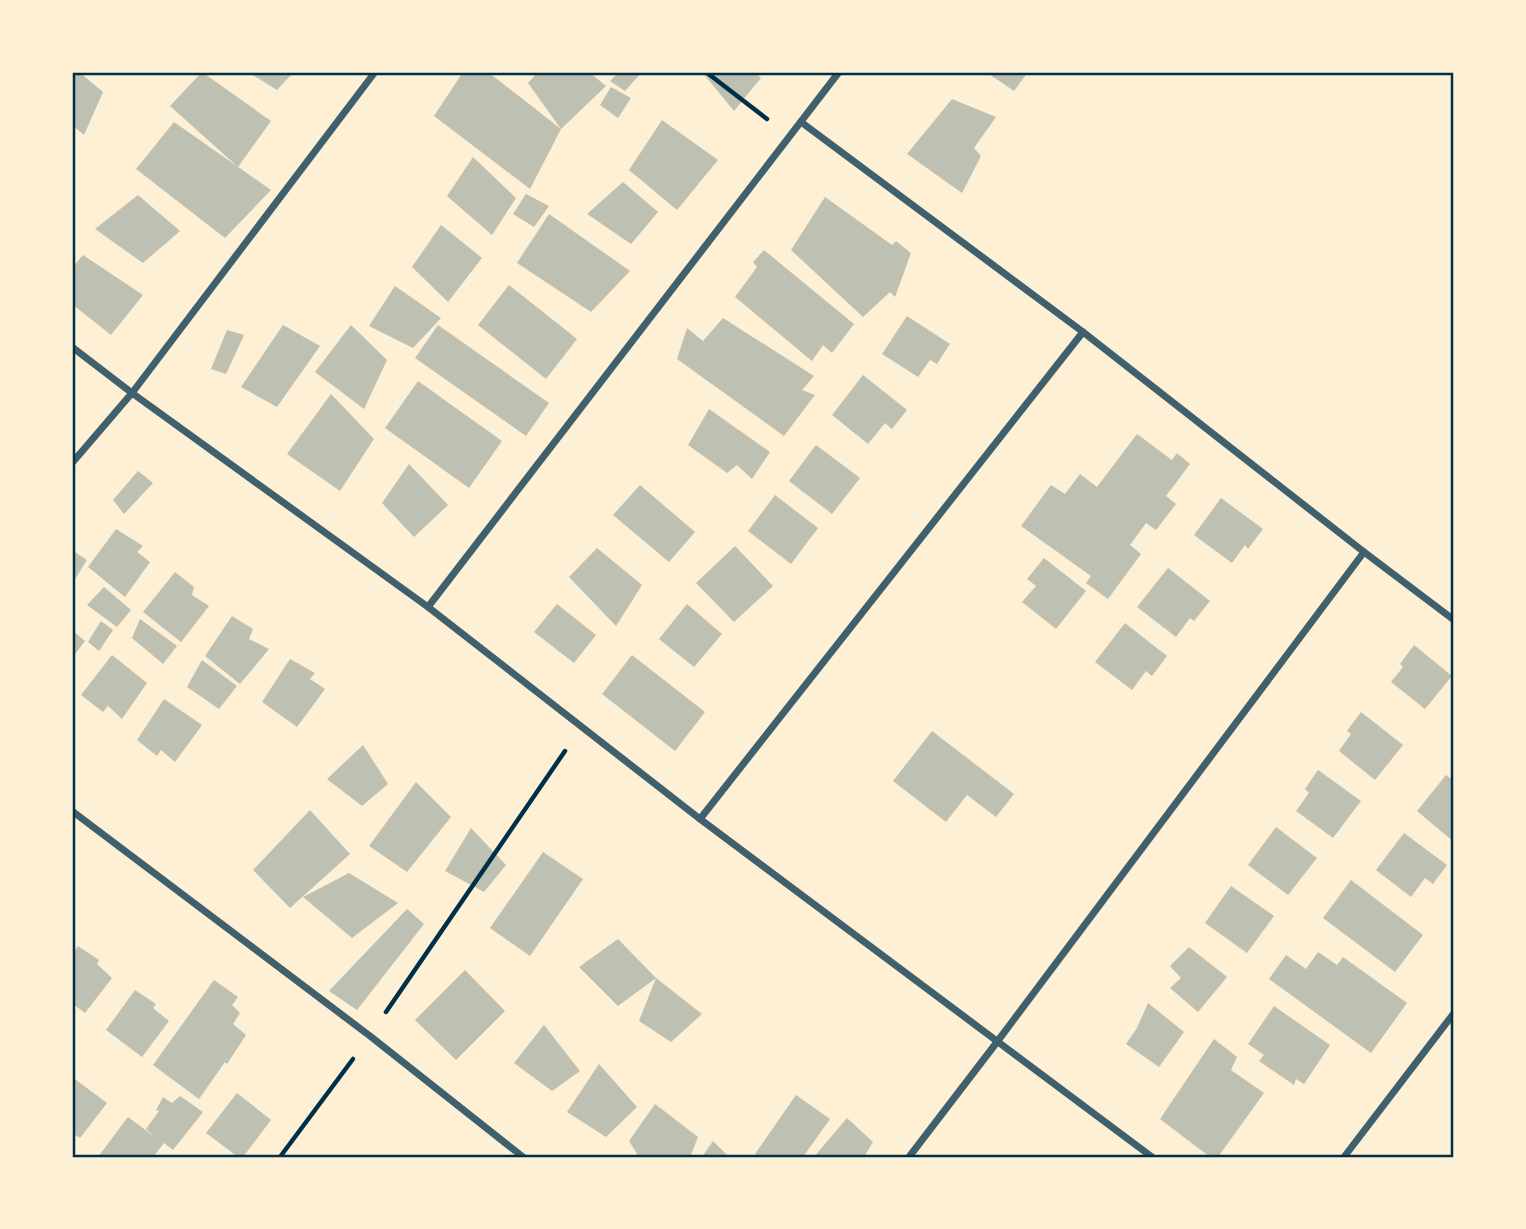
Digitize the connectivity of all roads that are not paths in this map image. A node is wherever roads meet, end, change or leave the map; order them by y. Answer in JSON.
{"nodes":[{"id":1,"x":375,"y":72,"type":"edge"},
{"id":2,"x":839,"y":72,"type":"edge"},
{"id":3,"x":801,"y":122,"type":"junction"},
{"id":4,"x":1083,"y":332,"type":"junction"},
{"id":5,"x":72,"y":347,"type":"edge"},
{"id":6,"x":132,"y":393,"type":"junction"},
{"id":7,"x":72,"y":463,"type":"edge"},
{"id":8,"x":1364,"y":552,"type":"junction"},
{"id":9,"x":428,"y":607,"type":"junction"},
{"id":10,"x":1454,"y":620,"type":"edge"},
{"id":11,"x":72,"y":811,"type":"edge"},
{"id":12,"x":700,"y":819,"type":"junction"},
{"id":13,"x":1454,"y":1013,"type":"edge"},
{"id":14,"x":997,"y":1042,"type":"junction"},
{"id":15,"x":523,"y":1157,"type":"edge"},
{"id":16,"x":909,"y":1157,"type":"edge"},
{"id":17,"x":1152,"y":1157,"type":"edge"},
{"id":18,"x":1344,"y":1157,"type":"edge"}],
"edges":[{"from":1,"to":6,"type":"street"},
{"from":2,"to":3,"type":"street"},
{"from":3,"to":4,"type":"street"},
{"from":3,"to":9,"type":"street"},
{"from":4,"to":8,"type":"street"},
{"from":4,"to":12,"type":"street"},
{"from":5,"to":6,"type":"street"},
{"from":6,"to":7,"type":"street"},
{"from":6,"to":9,"type":"street"},
{"from":8,"to":10,"type":"street"},
{"from":8,"to":14,"type":"street"},
{"from":9,"to":12,"type":"street"},
{"from":11,"to":15,"type":"street"},
{"from":12,"to":14,"type":"street"},
{"from":13,"to":18,"type":"street"},
{"from":14,"to":16,"type":"street"},
{"from":14,"to":17,"type":"street"}]}
